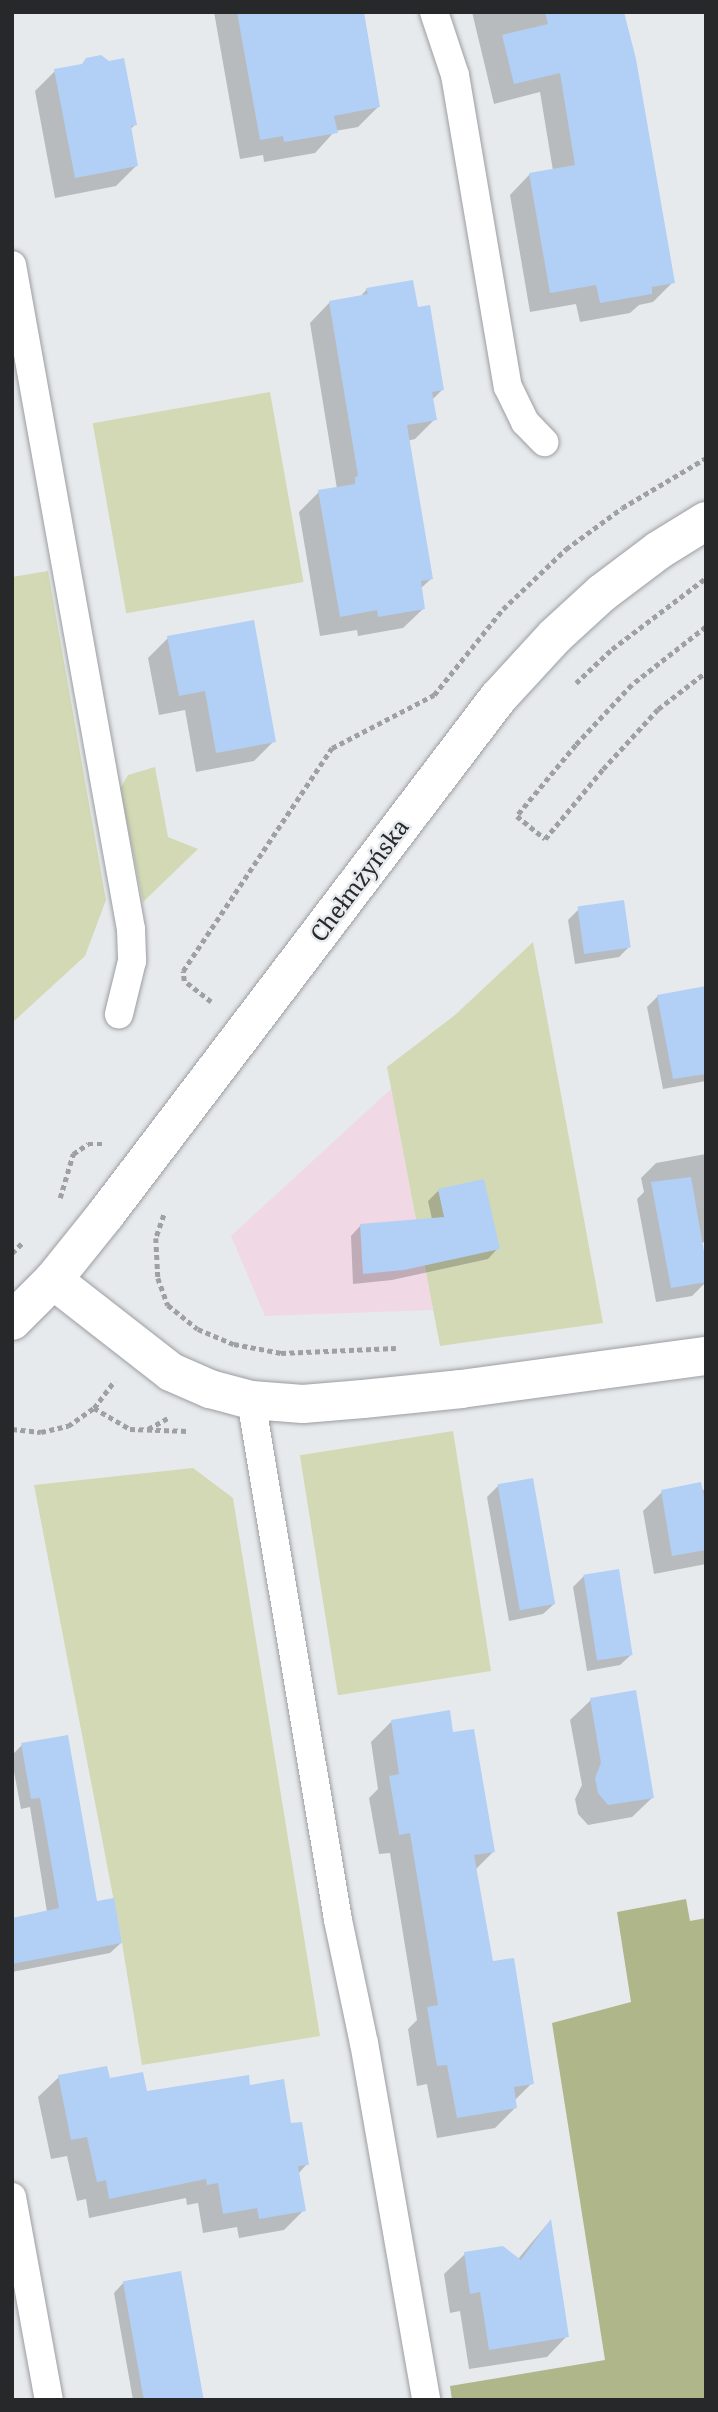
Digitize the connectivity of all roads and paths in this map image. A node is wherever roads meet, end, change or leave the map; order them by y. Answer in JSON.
{"nodes":[{"id":1,"x":433,"y":12,"type":"edge"},
{"id":2,"x":12,"y":265,"type":"edge"},
{"id":3,"x":544,"y":442,"type":"dead end"},
{"id":4,"x":706,"y":458,"type":"edge"},
{"id":5,"x":706,"y":522,"type":"edge"},
{"id":6,"x":706,"y":578,"type":"edge"},
{"id":7,"x":706,"y":627,"type":"edge"},
{"id":8,"x":706,"y":672,"type":"edge"},
{"id":9,"x":569,"y":690,"type":"dead end"},
{"id":10,"x":215,"y":1005,"type":"dead end"},
{"id":11,"x":118,"y":1014,"type":"dead end"},
{"id":12,"x":115,"y":1149,"type":"dead end"},
{"id":13,"x":170,"y":1204,"type":"dead end"},
{"id":14,"x":57,"y":1205,"type":"dead end"},
{"id":15,"x":29,"y":1236,"type":"dead end"},
{"id":16,"x":12,"y":1253,"type":"edge"},
{"id":17,"x":53,"y":1280,"type":"junction"},
{"id":18,"x":12,"y":1321,"type":"edge"},
{"id":19,"x":404,"y":1348,"type":"dead end"},
{"id":20,"x":706,"y":1356,"type":"edge"},
{"id":21,"x":118,"y":1376,"type":"dead end"},
{"id":22,"x":251,"y":1400,"type":"junction"},
{"id":23,"x":94,"y":1408,"type":"junction"},
{"id":24,"x":12,"y":1429,"type":"edge"},
{"id":25,"x":148,"y":1430,"type":"dead end"},
{"id":26,"x":12,"y":2197,"type":"edge"},
{"id":27,"x":49,"y":2400,"type":"edge"},
{"id":28,"x":426,"y":2400,"type":"edge"}],
"edges":[{"from":1,"to":3,"type":"lane"},
{"from":2,"to":11,"type":"lane"},
{"from":4,"to":10,"type":"path"},
{"from":5,"to":17,"type":"street","name":"Chełmżyńska"},
{"from":6,"to":9,"type":"path"},
{"from":7,"to":8,"type":"path"},
{"from":12,"to":14,"type":"path"},
{"from":13,"to":19,"type":"path"},
{"from":15,"to":16,"type":"path"},
{"from":17,"to":18,"type":"street","name":"Chełmżyńska"},
{"from":17,"to":22,"type":"street"},
{"from":20,"to":22,"type":"street"},
{"from":21,"to":23,"type":"path"},
{"from":22,"to":28,"type":"lane"},
{"from":23,"to":24,"type":"path"},
{"from":23,"to":25,"type":"path"},
{"from":26,"to":27,"type":"lane"}]}
